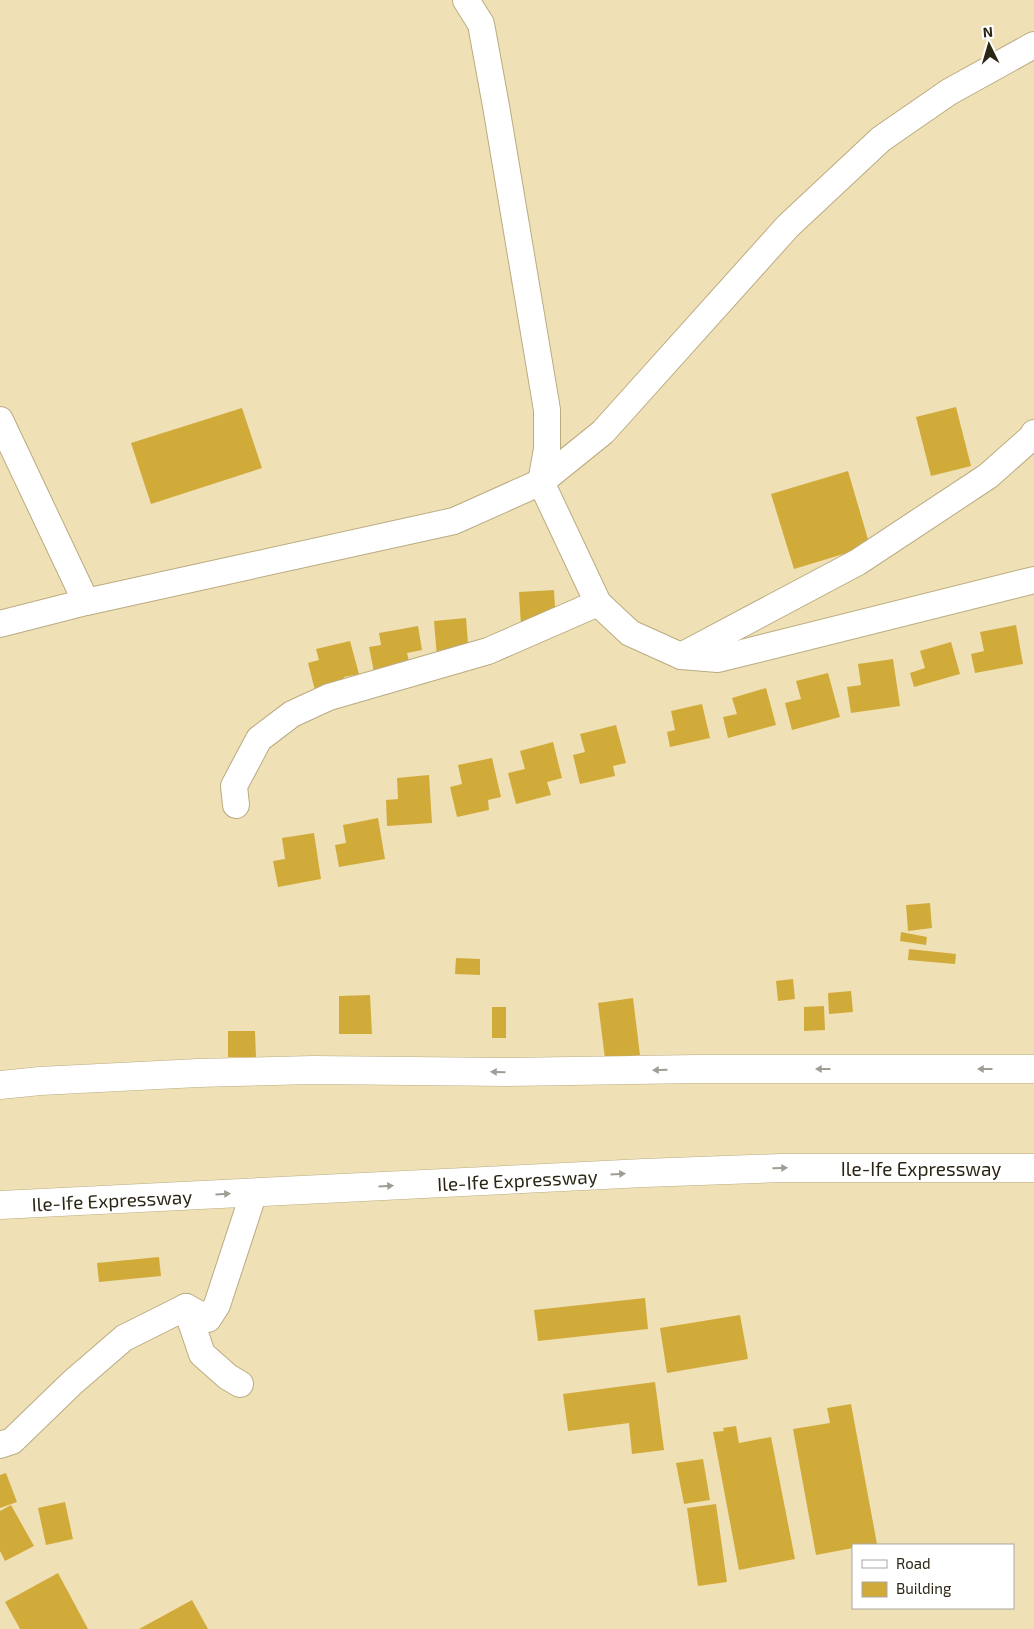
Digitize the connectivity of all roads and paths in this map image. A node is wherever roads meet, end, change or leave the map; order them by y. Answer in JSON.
{"nodes":[{"id":1,"x":466,"y":0,"type":"edge"},
{"id":2,"x":1034,"y":45,"type":"edge"},
{"id":3,"x":0,"y":420,"type":"edge"},
{"id":4,"x":1034,"y":433,"type":"edge"},
{"id":5,"x":541,"y":482,"type":"junction"},
{"id":6,"x":1034,"y":580,"type":"edge"},
{"id":7,"x":86,"y":602,"type":"junction"},
{"id":8,"x":598,"y":603,"type":"junction"},
{"id":9,"x":0,"y":624,"type":"edge"},
{"id":10,"x":681,"y":656,"type":"junction"},
{"id":11,"x":236,"y":805,"type":"dead end"},
{"id":12,"x":1034,"y":1069,"type":"edge"},
{"id":13,"x":0,"y":1085,"type":"edge"},
{"id":14,"x":1034,"y":1168,"type":"edge"},
{"id":15,"x":254,"y":1192,"type":"junction"},
{"id":16,"x":0,"y":1205,"type":"edge"},
{"id":17,"x":186,"y":1307,"type":"junction"},
{"id":18,"x":240,"y":1384,"type":"dead end"},
{"id":19,"x":0,"y":1445,"type":"edge"}],
"edges":[{"from":1,"to":5,"type":"street"},
{"from":2,"to":5,"type":"street"},
{"from":3,"to":7,"type":"street"},
{"from":4,"to":10,"type":"street"},
{"from":5,"to":7,"type":"street"},
{"from":5,"to":8,"type":"street"},
{"from":6,"to":10,"type":"street"},
{"from":7,"to":9,"type":"street"},
{"from":8,"to":10,"type":"street"},
{"from":8,"to":11,"type":"street"},
{"from":12,"to":13,"type":"highway","one_way":true},
{"from":15,"to":14,"type":"highway","name":"Ile-Ife Expressway","one_way":true},
{"from":16,"to":15,"type":"highway","name":"Ile-Ife Expressway","one_way":true},
{"from":15,"to":17,"type":"street"},
{"from":17,"to":18,"type":"street"},
{"from":17,"to":19,"type":"street"}]}
